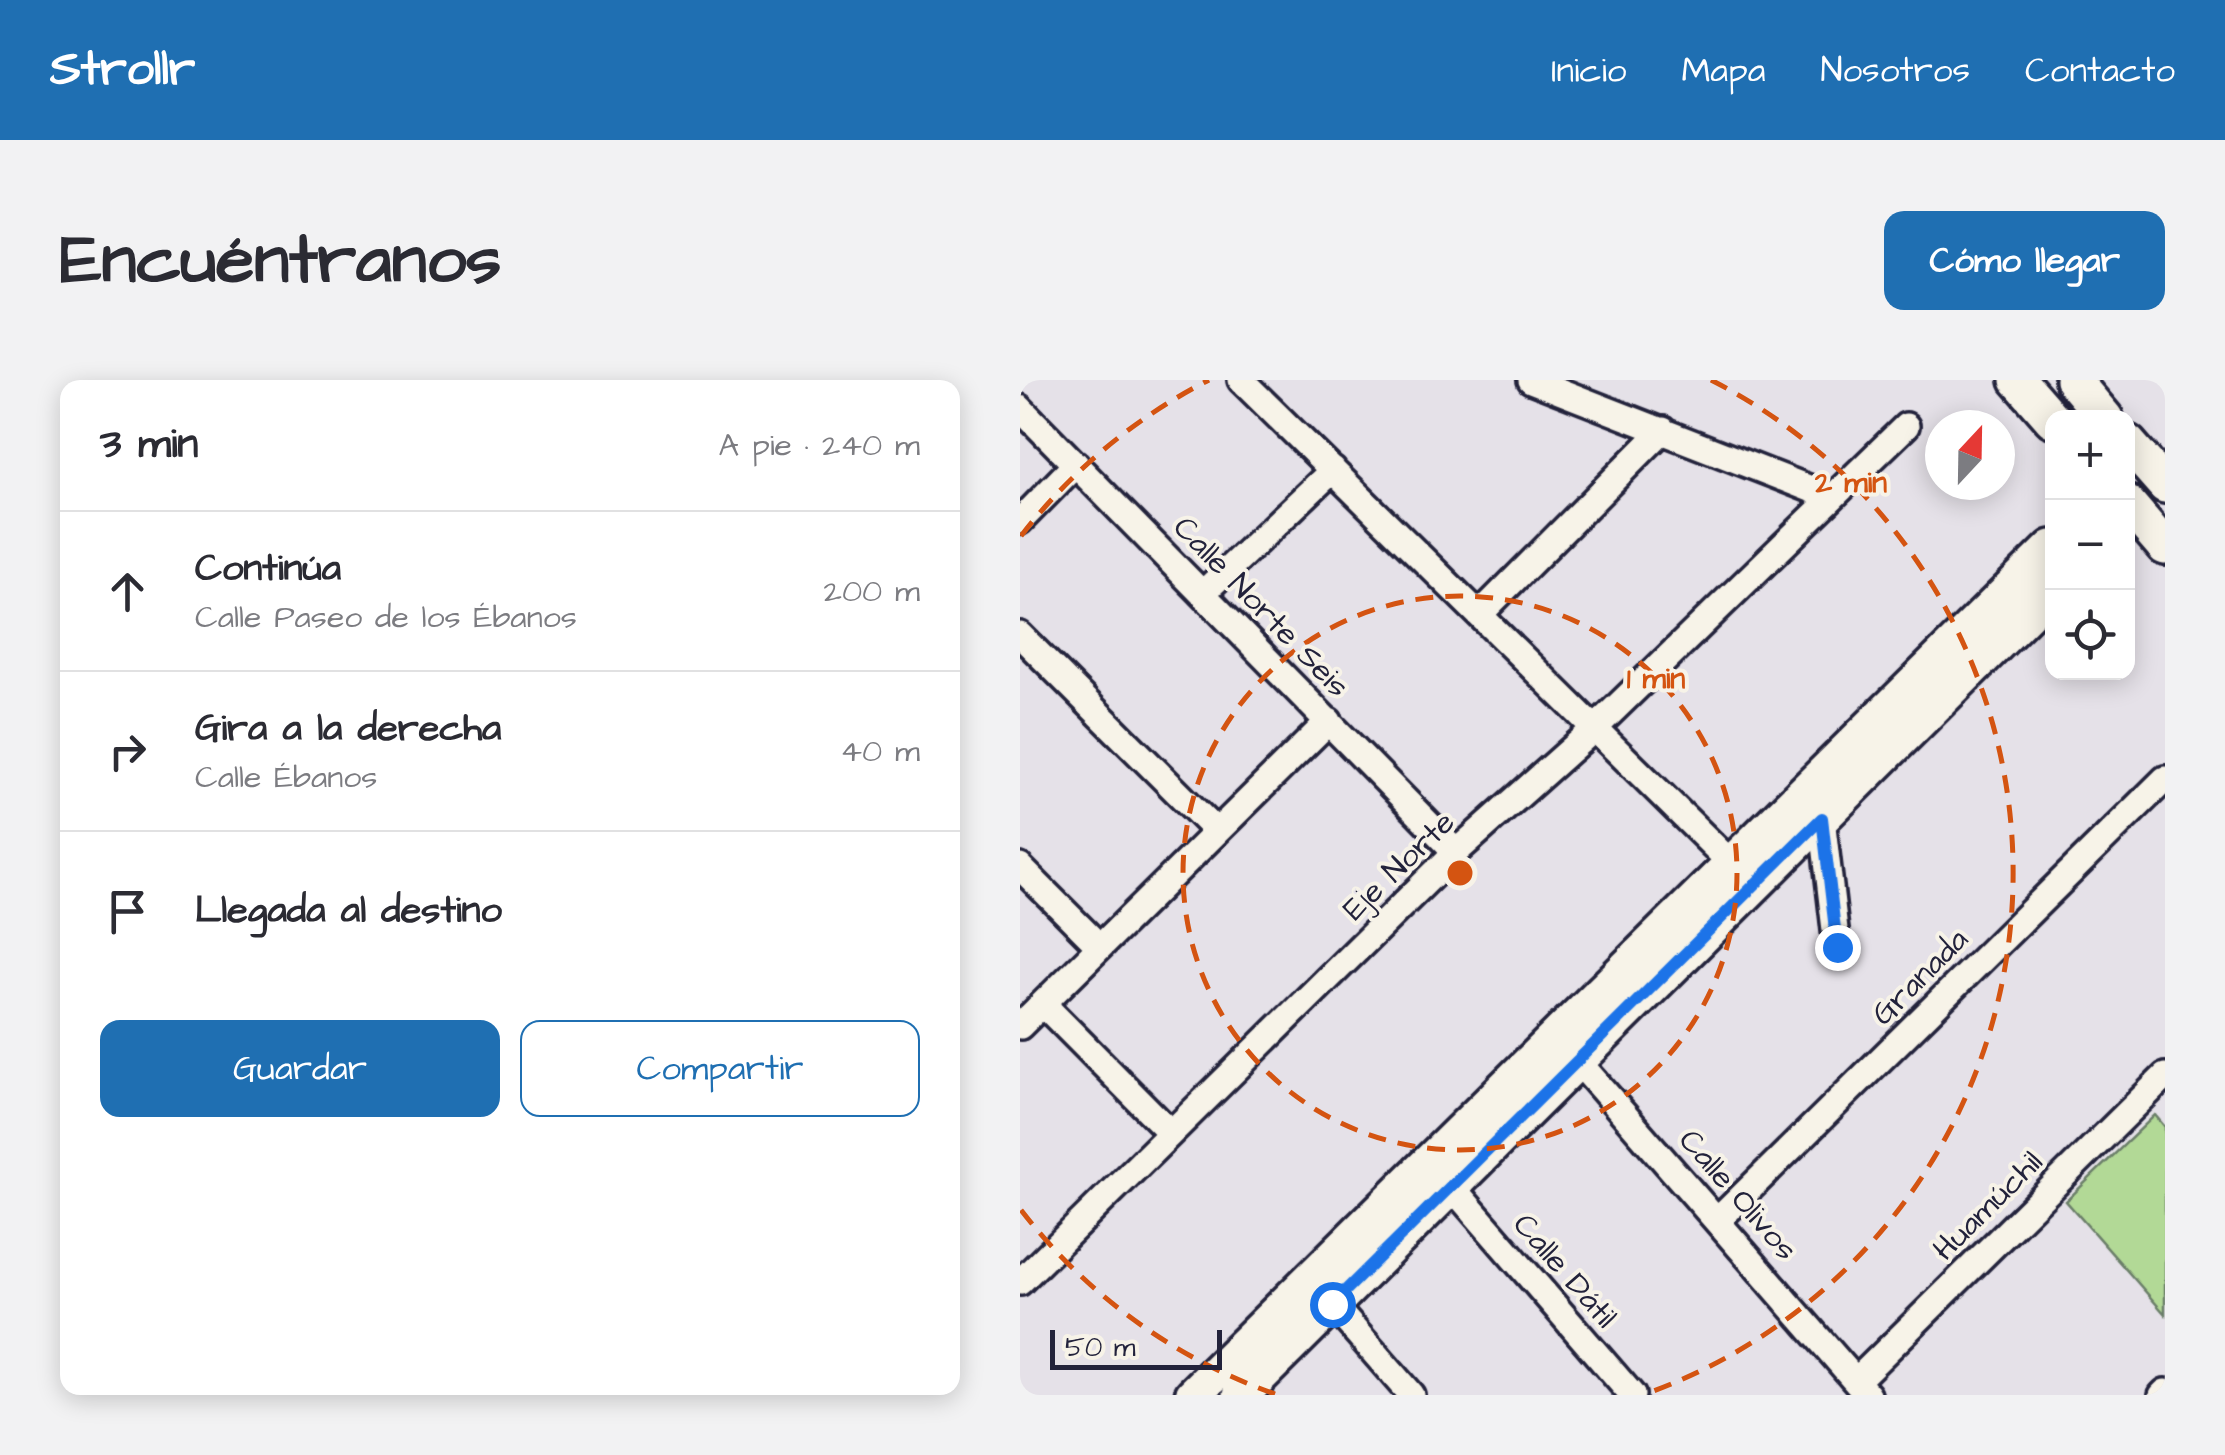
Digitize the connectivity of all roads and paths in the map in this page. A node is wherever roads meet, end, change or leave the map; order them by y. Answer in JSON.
{"nodes":[{"id":1,"x":1241,"y":380,"type":"edge"},
{"id":2,"x":1531,"y":380,"type":"edge"},
{"id":3,"x":2018,"y":380,"type":"edge"},
{"id":4,"x":2073,"y":380,"type":"edge"},
{"id":5,"x":1020,"y":408,"type":"edge"},
{"id":6,"x":2098,"y":410,"type":"edge"},
{"id":7,"x":2045,"y":411,"type":"edge"},
{"id":8,"x":1906,"y":426,"type":"dead end"},
{"id":9,"x":1664,"y":430,"type":"junction"},
{"id":10,"x":1076,"y":464,"type":"junction"},
{"id":11,"x":1333,"y":470,"type":"junction"},
{"id":12,"x":2142,"y":483,"type":"edge"},
{"id":13,"x":1825,"y":500,"type":"junction"},
{"id":14,"x":1020,"y":521,"type":"edge"},
{"id":15,"x":2165,"y":546,"type":"edge"},
{"id":16,"x":2045,"y":556,"type":"edge"},
{"id":17,"x":2051,"y":590,"type":"edge"},
{"id":18,"x":1204,"y":592,"type":"junction"},
{"id":19,"x":1480,"y":614,"type":"junction"},
{"id":20,"x":1020,"y":635,"type":"edge"},
{"id":21,"x":1329,"y":721,"type":"junction"},
{"id":22,"x":1594,"y":730,"type":"junction"},
{"id":23,"x":1845,"y":774,"type":"junction"},
{"id":24,"x":2165,"y":780,"type":"edge"},
{"id":25,"x":1822,"y":818,"type":"junction"},
{"id":26,"x":1216,"y":831,"type":"junction"},
{"id":27,"x":1456,"y":852,"type":"junction"},
{"id":28,"x":1734,"y":866,"type":"junction"},
{"id":29,"x":1020,"y":868,"type":"edge"},
{"id":30,"x":1100,"y":946,"type":"junction"},
{"id":31,"x":1837,"y":947,"type":"dead end"},
{"id":32,"x":1044,"y":1005,"type":"junction"},
{"id":33,"x":1020,"y":1026,"type":"edge"},
{"id":34,"x":1568,"y":1050,"type":"junction"},
{"id":35,"x":2165,"y":1076,"type":"edge"},
{"id":36,"x":1171,"y":1133,"type":"junction"},
{"id":37,"x":1452,"y":1187,"type":"junction"},
{"id":38,"x":1719,"y":1219,"type":"junction"},
{"id":39,"x":1020,"y":1282,"type":"edge"},
{"id":40,"x":1332,"y":1304,"type":"junction"},
{"id":41,"x":1862,"y":1388,"type":"edge"},
{"id":42,"x":1193,"y":1395,"type":"edge"},
{"id":43,"x":1241,"y":1395,"type":"edge"},
{"id":44,"x":1410,"y":1395,"type":"edge"},
{"id":45,"x":1632,"y":1395,"type":"edge"}],
"edges":[{"from":1,"to":11,"type":"street"},
{"from":2,"to":9,"type":"street"},
{"from":3,"to":7,"type":"main road"},
{"from":4,"to":6,"type":"main road"},
{"from":5,"to":10,"type":"street","name":"Calle Norte Seis"},
{"from":8,"to":13,"type":"street","name":"Eje Norte"},
{"from":9,"to":13,"type":"street"},
{"from":9,"to":19,"type":"street"},
{"from":10,"to":14,"type":"street"},
{"from":10,"to":18,"type":"street","name":"Calle Norte Seis"},
{"from":11,"to":18,"type":"street"},
{"from":11,"to":19,"type":"street"},
{"from":12,"to":15,"type":"main road"},
{"from":13,"to":22,"type":"street","name":"Eje Norte"},
{"from":16,"to":23,"type":"main road"},
{"from":17,"to":23,"type":"main road"},
{"from":18,"to":21,"type":"street","name":"Calle Norte Seis"},
{"from":19,"to":22,"type":"street"},
{"from":20,"to":26,"type":"street"},
{"from":21,"to":26,"type":"street"},
{"from":21,"to":27,"type":"street","name":"Calle Norte Seis"},
{"from":22,"to":27,"type":"street","name":"Eje Norte"},
{"from":22,"to":28,"type":"street"},
{"from":23,"to":25,"type":"main road"},
{"from":23,"to":28,"type":"main road"},
{"from":24,"to":38,"type":"street","name":"Granada"},
{"from":25,"to":31,"type":"street"},
{"from":25,"to":34,"type":"main road"},
{"from":26,"to":30,"type":"street"},
{"from":27,"to":36,"type":"street","name":"Eje Norte"},
{"from":28,"to":34,"type":"main road"},
{"from":29,"to":30,"type":"street"},
{"from":30,"to":32,"type":"street"},
{"from":32,"to":33,"type":"street"},
{"from":32,"to":36,"type":"street"},
{"from":34,"to":37,"type":"main road"},
{"from":34,"to":38,"type":"street","name":"Calle Olivos"},
{"from":34,"to":42,"type":"main road"},
{"from":35,"to":41,"type":"street","name":"Huamúchil"},
{"from":36,"to":39,"type":"street","name":"Eje Norte"},
{"from":37,"to":40,"type":"main road"},
{"from":37,"to":45,"type":"street","name":"Calle Dátil"},
{"from":38,"to":41,"type":"street","name":"Calle Olivos"},
{"from":40,"to":43,"type":"main road"},
{"from":40,"to":44,"type":"street"}]}
